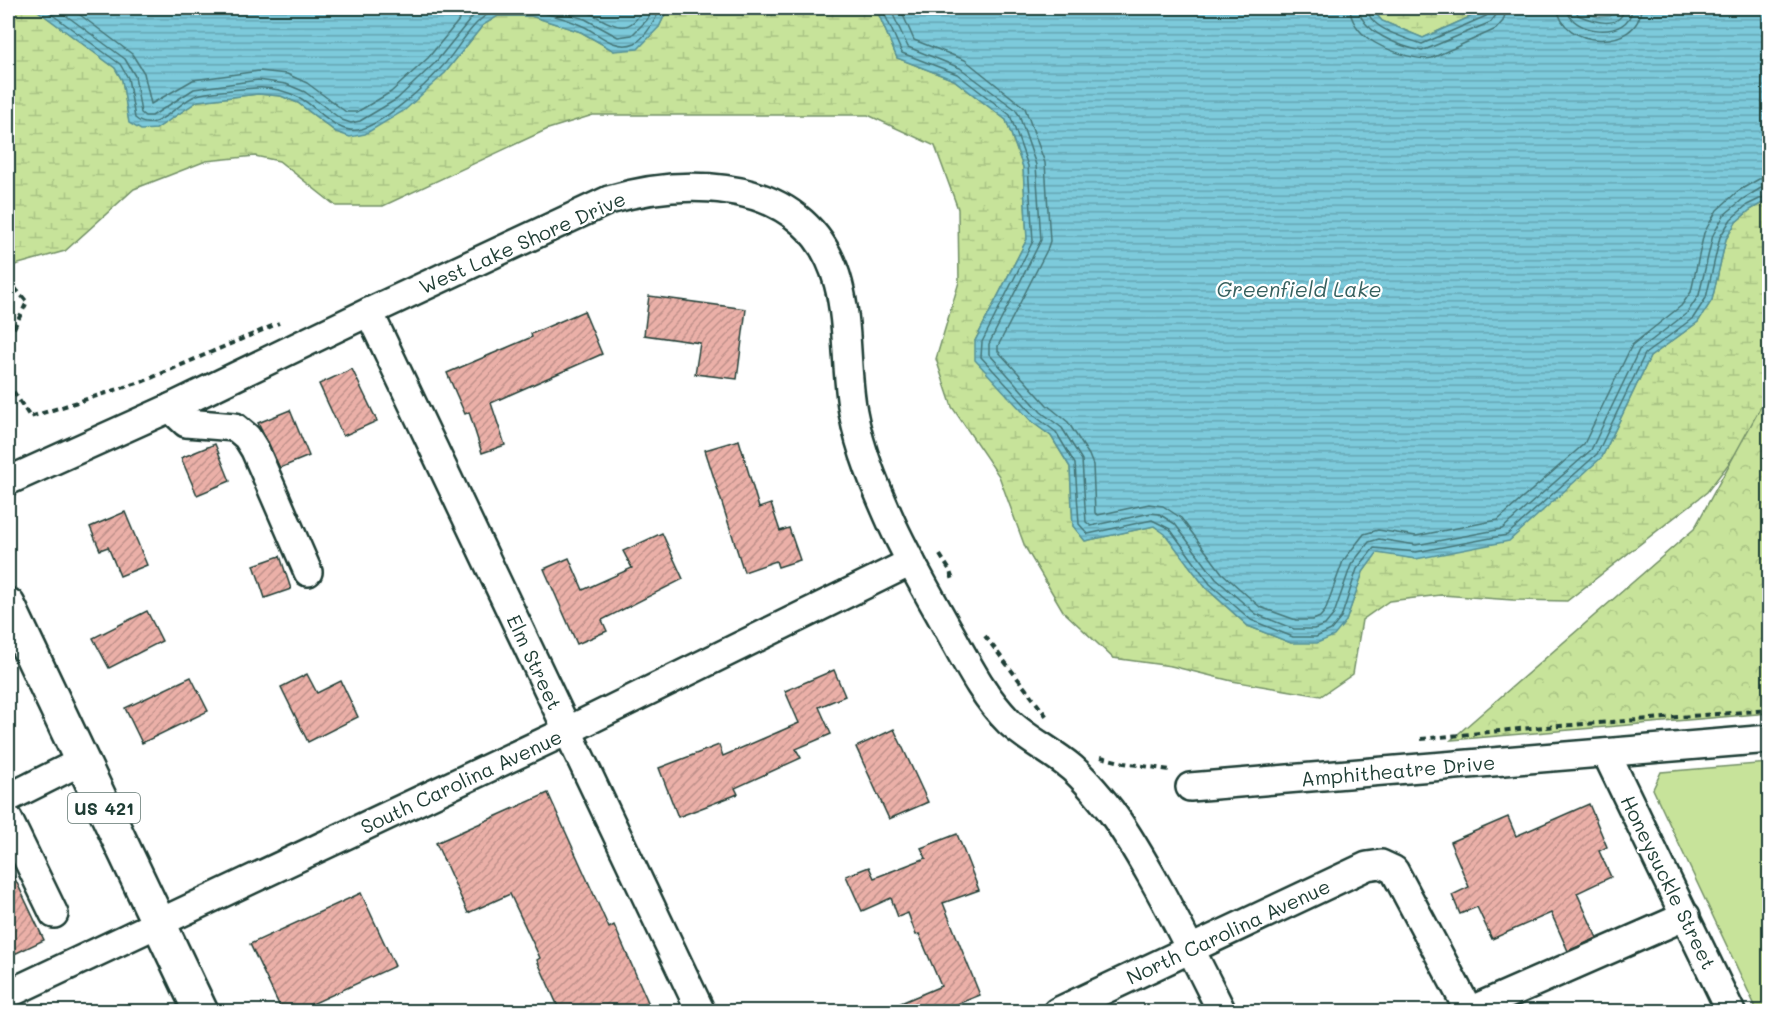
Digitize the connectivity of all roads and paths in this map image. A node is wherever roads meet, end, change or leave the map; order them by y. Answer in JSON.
{"nodes":[{"id":1,"x":8,"y":280,"type":"edge"},
{"id":2,"x":369,"y":312,"type":"junction"},
{"id":3,"x":8,"y":340,"type":"edge"},
{"id":4,"x":170,"y":408,"type":"junction"},
{"id":5,"x":8,"y":481,"type":"edge"},
{"id":6,"x":911,"y":562,"type":"junction"},
{"id":7,"x":308,"y":572,"type":"dead end"},
{"id":8,"x":8,"y":605,"type":"edge"},
{"id":9,"x":567,"y":731,"type":"junction"},
{"id":10,"x":1770,"y":739,"type":"edge"},
{"id":11,"x":1606,"y":753,"type":"junction"},
{"id":12,"x":82,"y":761,"type":"junction"},
{"id":13,"x":1190,"y":787,"type":"dead end"},
{"id":14,"x":8,"y":798,"type":"edge"},
{"id":15,"x":8,"y":819,"type":"edge"},
{"id":16,"x":54,"y":914,"type":"dead end"},
{"id":17,"x":1686,"y":916,"type":"junction"},
{"id":18,"x":158,"y":922,"type":"junction"},
{"id":19,"x":1191,"y":948,"type":"junction"},
{"id":20,"x":8,"y":994,"type":"edge"},
{"id":21,"x":201,"y":1011,"type":"edge"},
{"id":22,"x":701,"y":1011,"type":"edge"},
{"id":23,"x":1057,"y":1011,"type":"edge"},
{"id":24,"x":1222,"y":1011,"type":"edge"},
{"id":25,"x":1731,"y":1011,"type":"edge"}],
"edges":[{"from":1,"to":3,"type":"path"},
{"from":2,"to":4,"type":"street","name":"West Lake Shore Drive"},
{"from":2,"to":6,"type":"street","name":"West Lake Shore Drive"},
{"from":2,"to":9,"type":"street","name":"Elm Street"},
{"from":4,"to":5,"type":"street","name":"West Lake Shore Drive"},
{"from":4,"to":7,"type":"street"},
{"from":6,"to":9,"type":"street","name":"South Carolina Avenue"},
{"from":6,"to":19,"type":"street","name":"West Lake Shore Drive"},
{"from":8,"to":12,"type":"highway","number":"US 421"},
{"from":9,"to":18,"type":"street","name":"South Carolina Avenue"},
{"from":9,"to":22,"type":"street","name":"Elm Street"},
{"from":10,"to":11,"type":"street","name":"Amphitheatre Drive"},
{"from":11,"to":13,"type":"street","name":"Amphitheatre Drive"},
{"from":11,"to":17,"type":"street","name":"Honeysuckle Street"},
{"from":12,"to":14,"type":"street"},
{"from":12,"to":18,"type":"highway","number":"US 421"},
{"from":15,"to":16,"type":"street"},
{"from":17,"to":19,"type":"street","name":"North Carolina Avenue"},
{"from":17,"to":25,"type":"street","name":"Honeysuckle Street"},
{"from":18,"to":20,"type":"street","name":"South Carolina Avenue"},
{"from":18,"to":21,"type":"highway","number":"US 421"},
{"from":19,"to":23,"type":"street","name":"North Carolina Avenue"},
{"from":19,"to":24,"type":"street","name":"West Lake Shore Drive"}]}
